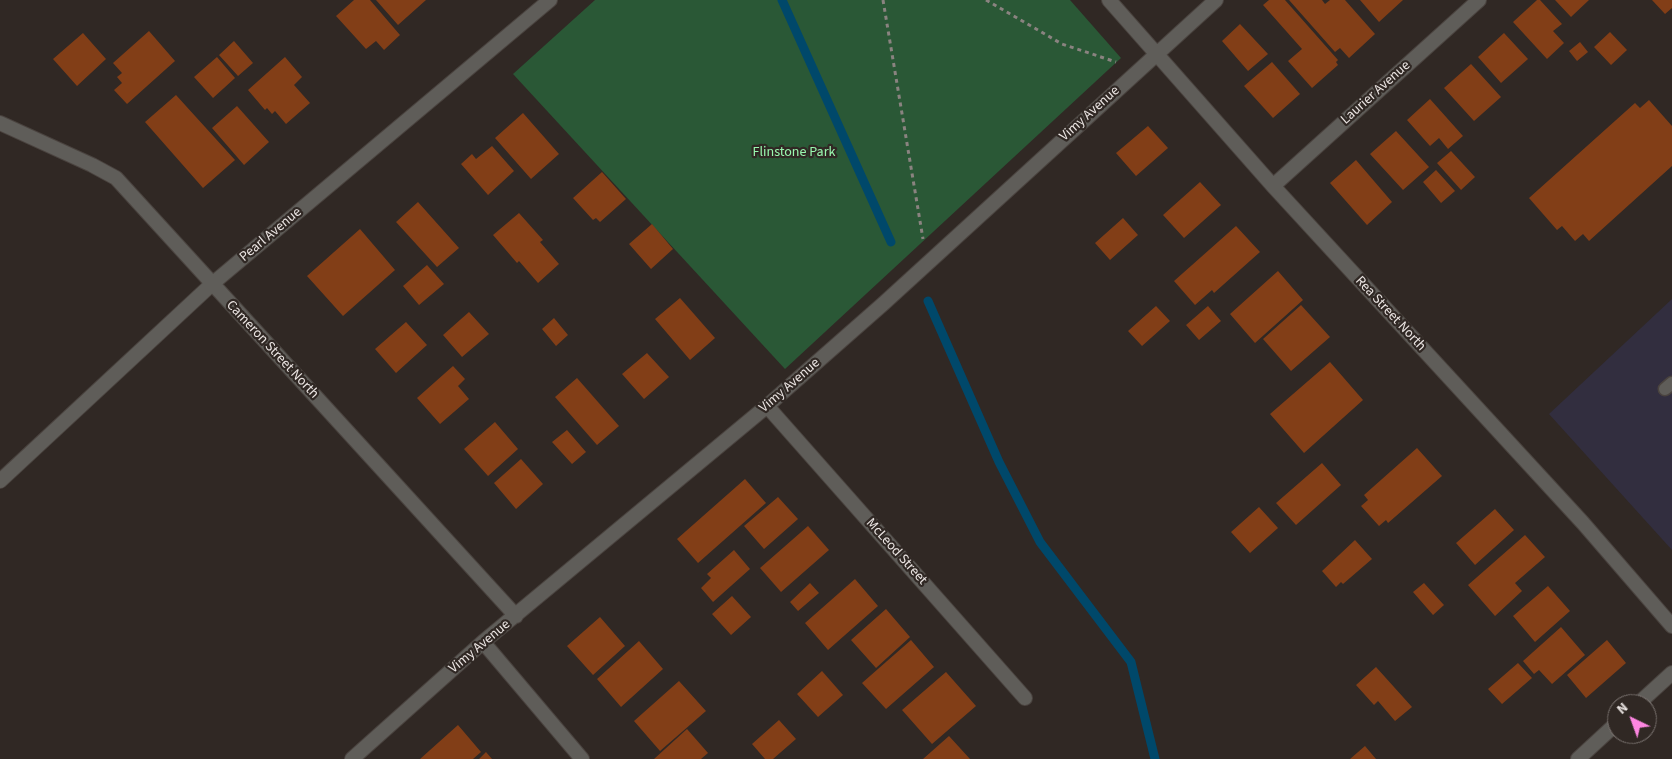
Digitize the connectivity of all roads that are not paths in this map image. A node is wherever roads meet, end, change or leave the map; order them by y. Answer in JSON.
{"nodes":[{"id":1,"x":550,"y":0,"type":"edge"},
{"id":2,"x":1109,"y":0,"type":"edge"},
{"id":3,"x":1216,"y":0,"type":"edge"},
{"id":4,"x":1479,"y":0,"type":"edge"},
{"id":5,"x":1156,"y":54,"type":"junction"},
{"id":6,"x":0,"y":123,"type":"edge"},
{"id":7,"x":1273,"y":186,"type":"junction"},
{"id":8,"x":212,"y":284,"type":"junction"},
{"id":9,"x":767,"y":406,"type":"junction"},
{"id":10,"x":0,"y":481,"type":"edge"},
{"id":11,"x":516,"y":616,"type":"junction"},
{"id":12,"x":1672,"y":626,"type":"edge"},
{"id":13,"x":483,"y":642,"type":"junction"},
{"id":14,"x":1672,"y":672,"type":"edge"},
{"id":15,"x":1649,"y":694,"type":"edge"},
{"id":16,"x":1026,"y":698,"type":"dead end"},
{"id":17,"x":1607,"y":732,"type":"edge"},
{"id":18,"x":352,"y":759,"type":"edge"},
{"id":19,"x":582,"y":759,"type":"edge"},
{"id":20,"x":1578,"y":759,"type":"edge"}],
"edges":[{"from":1,"to":8,"type":"street","name":"Pearl Avenue"},
{"from":2,"to":5,"type":"street","name":"Rea Street North"},
{"from":3,"to":5,"type":"street","name":"Vimy Avenue"},
{"from":4,"to":7,"type":"street","name":"Laurier Avenue"},
{"from":5,"to":7,"type":"street","name":"Rea Street North"},
{"from":5,"to":9,"type":"street","name":"Vimy Avenue"},
{"from":6,"to":8,"type":"street","name":"Cameron Street North"},
{"from":7,"to":12,"type":"street","name":"Rea Street North"},
{"from":8,"to":10,"type":"street","name":"Pearl Avenue"},
{"from":8,"to":11,"type":"street","name":"Cameron Street North"},
{"from":9,"to":11,"type":"street","name":"Vimy Avenue"},
{"from":9,"to":16,"type":"street","name":"McLeod Street"},
{"from":11,"to":13,"type":"street","name":"Vimy Avenue"},
{"from":13,"to":18,"type":"street","name":"Vimy Avenue"},
{"from":13,"to":19,"type":"street"},
{"from":14,"to":15,"type":"street"},
{"from":17,"to":20,"type":"street"}]}
